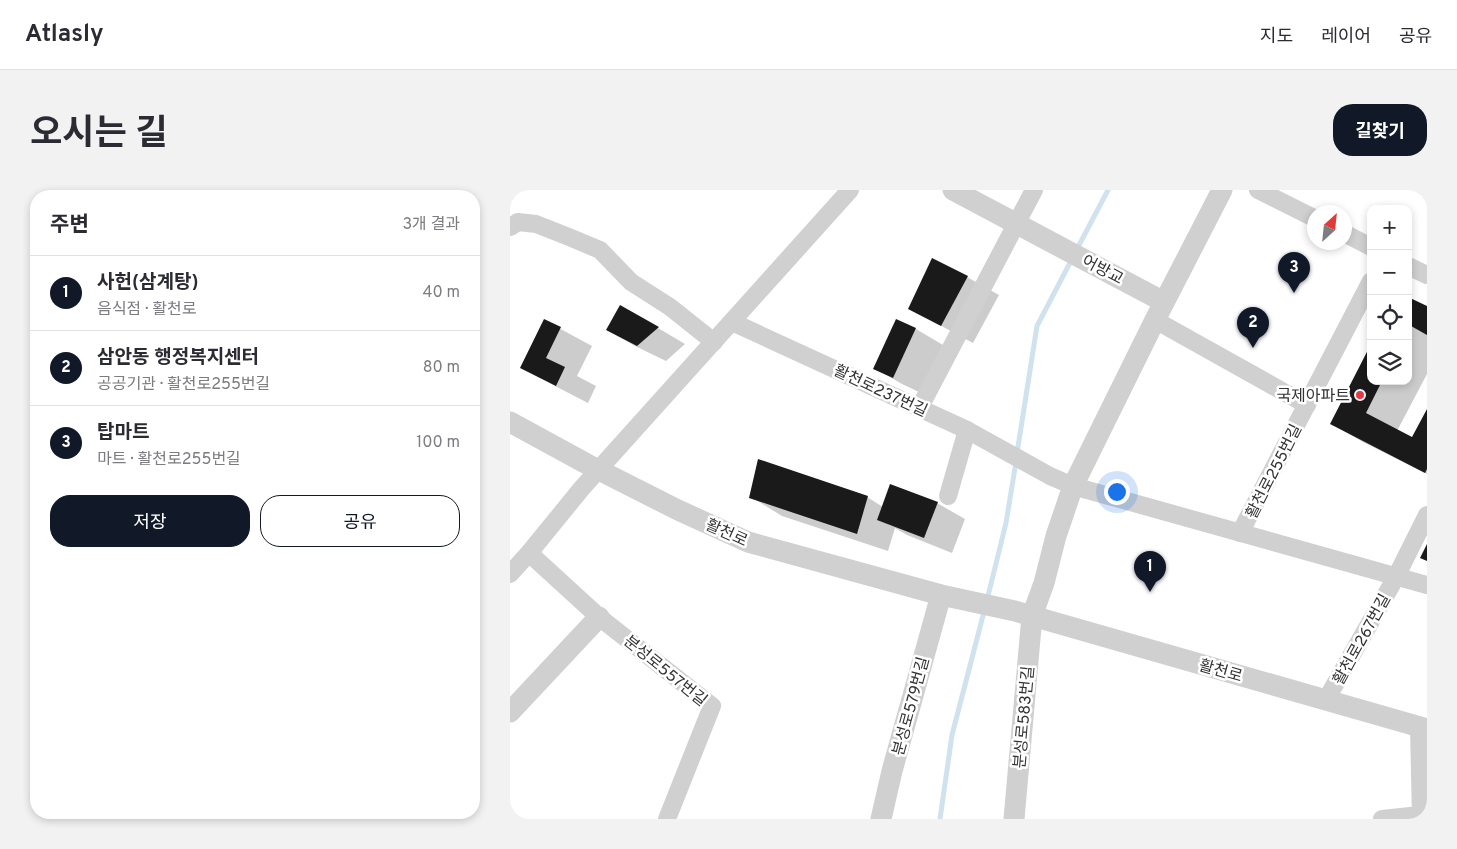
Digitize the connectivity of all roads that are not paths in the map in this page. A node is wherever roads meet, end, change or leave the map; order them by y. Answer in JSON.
{"nodes":[{"id":1,"x":850,"y":190,"type":"edge"},
{"id":2,"x":953,"y":190,"type":"edge"},
{"id":3,"x":1034,"y":190,"type":"edge"},
{"id":4,"x":1222,"y":190,"type":"edge"},
{"id":5,"x":1258,"y":190,"type":"edge"},
{"id":6,"x":1307,"y":214,"type":"edge"},
{"id":7,"x":1016,"y":224,"type":"junction"},
{"id":8,"x":510,"y":227,"type":"edge"},
{"id":9,"x":1352,"y":238,"type":"edge"},
{"id":10,"x":1367,"y":245,"type":"edge"},
{"id":11,"x":1412,"y":268,"type":"edge"},
{"id":12,"x":1427,"y":275,"type":"edge"},
{"id":13,"x":1367,"y":289,"type":"edge"},
{"id":14,"x":1155,"y":305,"type":"junction"},
{"id":15,"x":732,"y":322,"type":"junction"},
{"id":16,"x":714,"y":342,"type":"junction"},
{"id":17,"x":1307,"y":405,"type":"junction"},
{"id":18,"x":920,"y":408,"type":"junction"},
{"id":19,"x":510,"y":422,"type":"edge"},
{"id":20,"x":967,"y":430,"type":"junction"},
{"id":21,"x":600,"y":470,"type":"junction"},
{"id":22,"x":1050,"y":476,"type":"joint"},
{"id":23,"x":1073,"y":486,"type":"junction"},
{"id":24,"x":948,"y":496,"type":"dead end"},
{"id":25,"x":1427,"y":515,"type":"edge"},
{"id":26,"x":1240,"y":533,"type":"junction"},
{"id":27,"x":529,"y":552,"type":"junction"},
{"id":28,"x":510,"y":574,"type":"edge"},
{"id":29,"x":1396,"y":577,"type":"junction"},
{"id":30,"x":1427,"y":585,"type":"edge"},
{"id":31,"x":950,"y":597,"type":"junction"},
{"id":32,"x":1024,"y":613,"type":"junction"},
{"id":33,"x":600,"y":617,"type":"junction"},
{"id":34,"x":1326,"y":700,"type":"junction"},
{"id":35,"x":510,"y":712,"type":"edge"},
{"id":36,"x":1423,"y":728,"type":"edge"},
{"id":37,"x":1421,"y":817,"type":"edge"},
{"id":38,"x":667,"y":819,"type":"edge"},
{"id":39,"x":882,"y":819,"type":"edge"},
{"id":40,"x":1014,"y":819,"type":"edge"},
{"id":41,"x":1382,"y":819,"type":"edge"}],
"edges":[{"from":1,"to":15,"type":"street"},
{"from":2,"to":7,"type":"street","name":"어방교"},
{"from":3,"to":7,"type":"street"},
{"from":4,"to":14,"type":"street"},
{"from":5,"to":6,"type":"street"},
{"from":7,"to":14,"type":"street","name":"어방교"},
{"from":7,"to":18,"type":"street"},
{"from":8,"to":16,"type":"street"},
{"from":9,"to":10,"type":"street"},
{"from":11,"to":12,"type":"street"},
{"from":13,"to":17,"type":"street","name":"활천로255번길"},
{"from":14,"to":17,"type":"street"},
{"from":14,"to":23,"type":"street"},
{"from":15,"to":16,"type":"street"},
{"from":15,"to":18,"type":"street","name":"활천로237번길"},
{"from":16,"to":21,"type":"street"},
{"from":17,"to":26,"type":"street","name":"활천로255번길"},
{"from":18,"to":20,"type":"street","name":"활천로237번길"},
{"from":19,"to":21,"type":"street","name":"활천로"},
{"from":20,"to":22,"type":"street","name":"활천로237번길"},
{"from":20,"to":24,"type":"street"},
{"from":21,"to":27,"type":"street"},
{"from":21,"to":31,"type":"street","name":"활천로"},
{"from":22,"to":23,"type":"street","name":"활천로255번길"},
{"from":23,"to":26,"type":"street","name":"활천로255번길"},
{"from":23,"to":32,"type":"street"},
{"from":25,"to":29,"type":"street","name":"활천로267번길"},
{"from":26,"to":29,"type":"street"},
{"from":27,"to":28,"type":"street"},
{"from":27,"to":33,"type":"street","name":"분성로557번길"},
{"from":29,"to":30,"type":"street","name":"활천로267번길"},
{"from":29,"to":34,"type":"street","name":"활천로267번길"},
{"from":31,"to":32,"type":"street","name":"활천로"},
{"from":31,"to":39,"type":"street","name":"분성로579번길"},
{"from":32,"to":34,"type":"street","name":"활천로"},
{"from":32,"to":40,"type":"street","name":"분성로583번길"},
{"from":33,"to":35,"type":"street"},
{"from":33,"to":38,"type":"street","name":"분성로557번길"},
{"from":34,"to":36,"type":"street","name":"활천로"},
{"from":36,"to":37,"type":"street"},
{"from":37,"to":41,"type":"street"}]}
